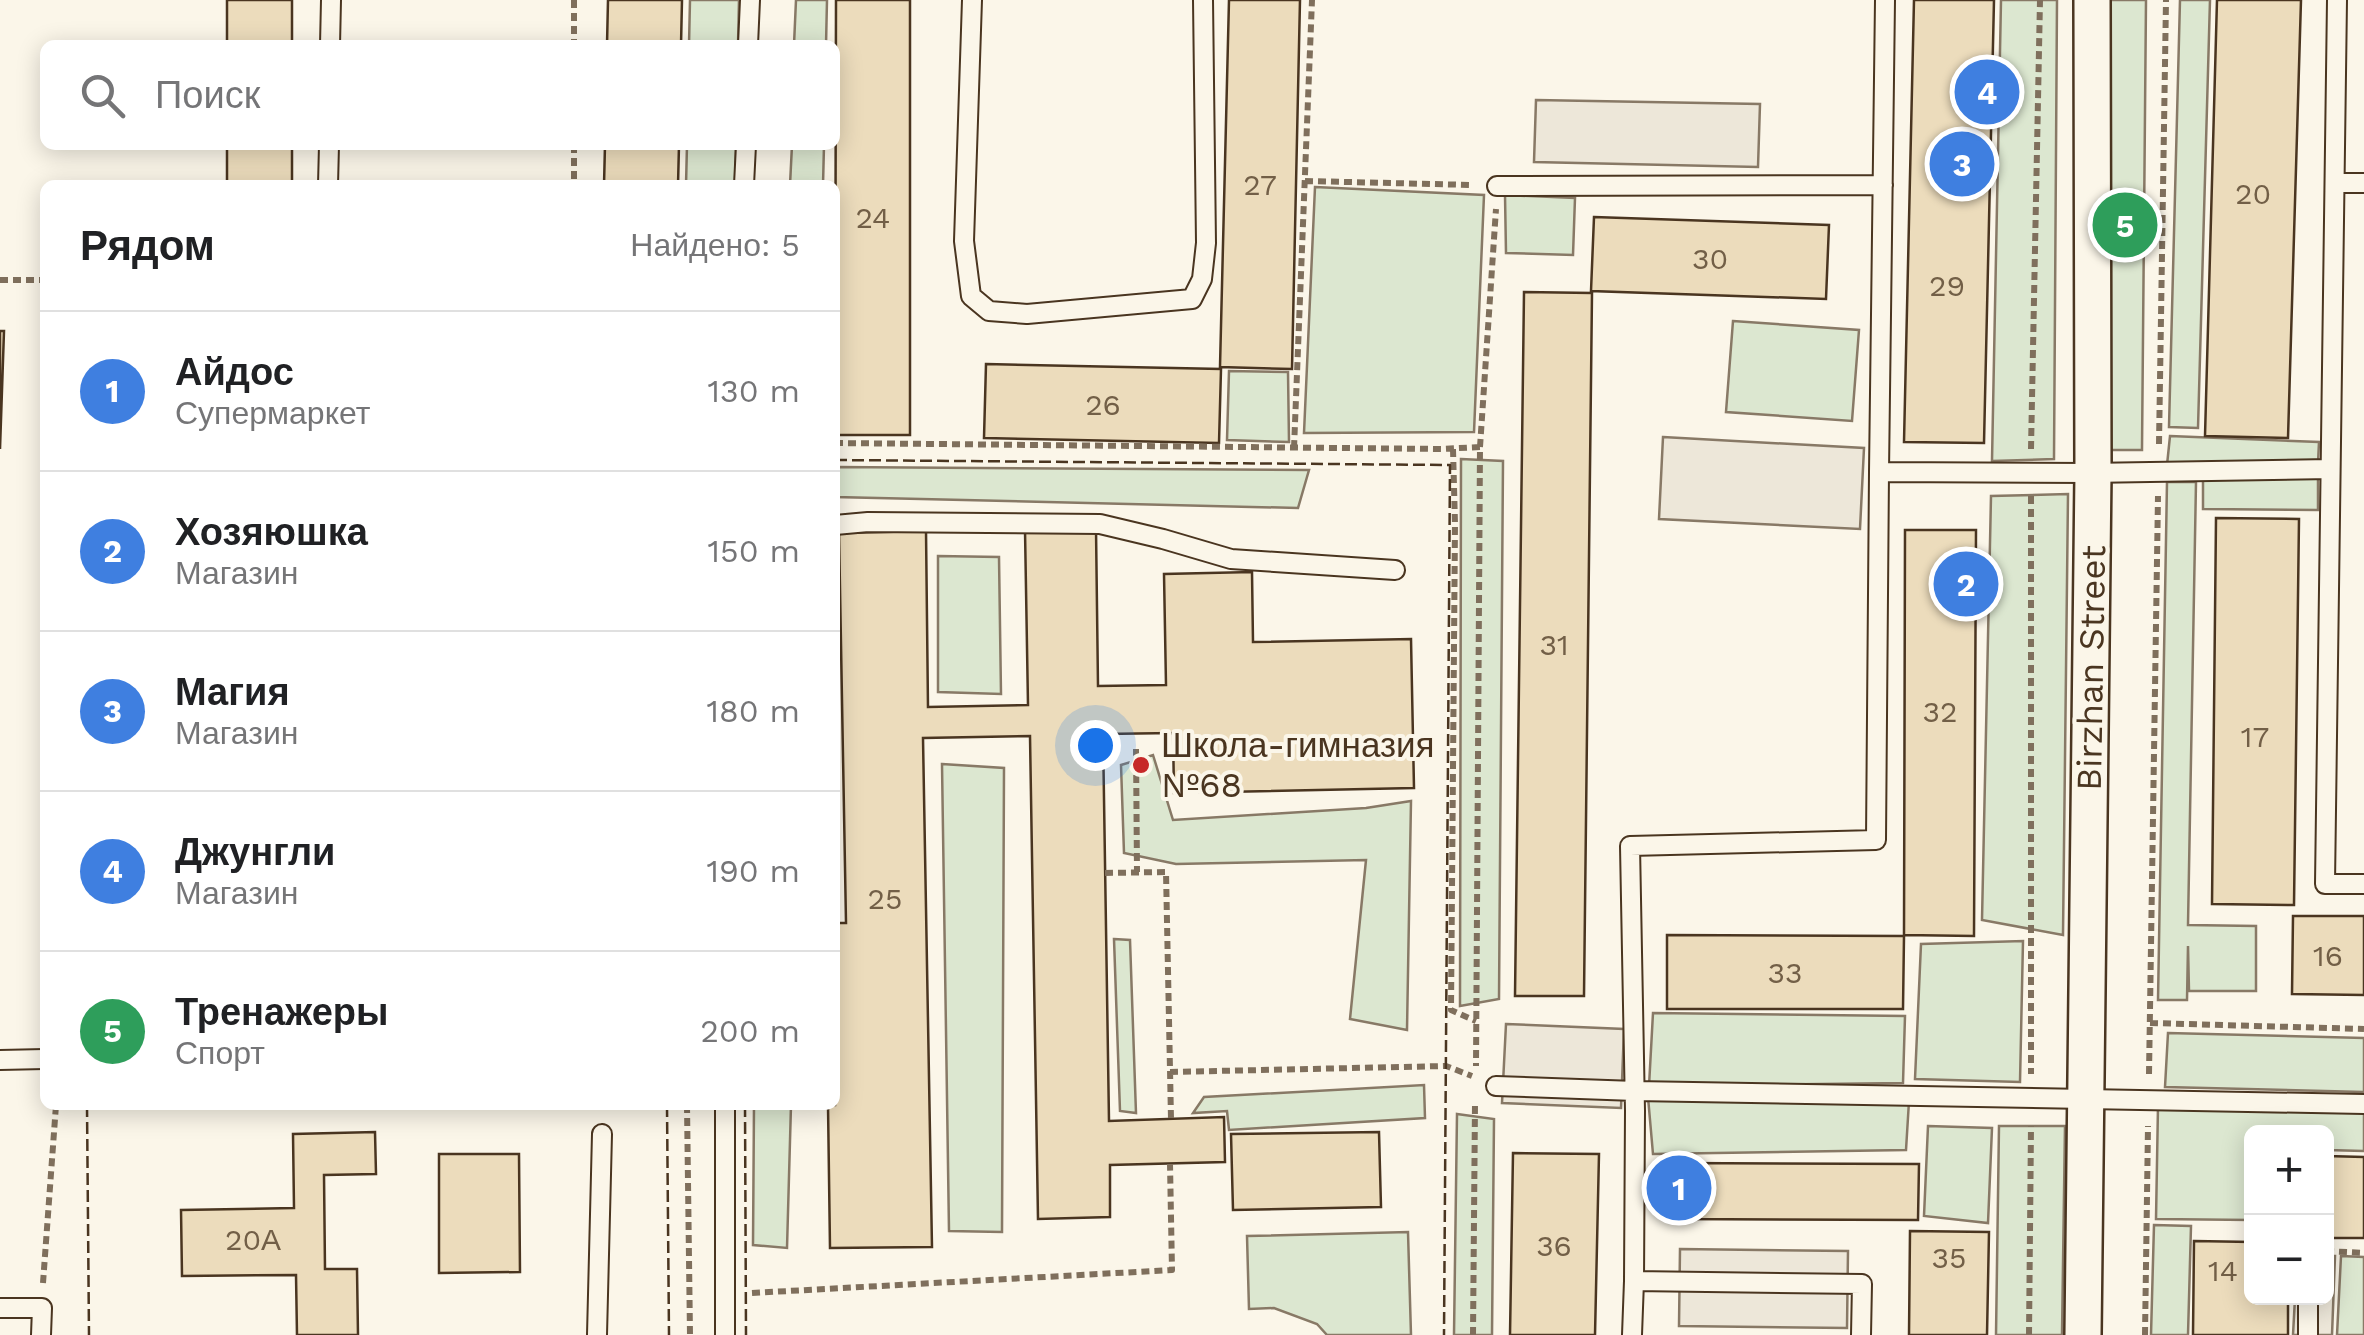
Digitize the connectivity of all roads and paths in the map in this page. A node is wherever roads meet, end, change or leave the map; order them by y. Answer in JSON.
{"nodes":[{"id":1,"x":331,"y":0,"type":"edge"},
{"id":2,"x":574,"y":0,"type":"edge"},
{"id":3,"x":750,"y":0,"type":"edge"},
{"id":4,"x":972,"y":0,"type":"edge"},
{"id":5,"x":1204,"y":0,"type":"edge"},
{"id":6,"x":1312,"y":0,"type":"edge"},
{"id":7,"x":1885,"y":0,"type":"edge"},
{"id":8,"x":2040,"y":0,"type":"edge"},
{"id":9,"x":2092,"y":0,"type":"edge"},
{"id":10,"x":2166,"y":0,"type":"edge"},
{"id":11,"x":2337,"y":0,"type":"edge"},
{"id":12,"x":330,"y":40,"type":"edge"},
{"id":13,"x":574,"y":40,"type":"edge"},
{"id":14,"x":748,"y":40,"type":"edge"},
{"id":15,"x":328,"y":150,"type":"edge"},
{"id":16,"x":574,"y":150,"type":"edge"},
{"id":17,"x":746,"y":150,"type":"edge"},
{"id":18,"x":328,"y":180,"type":"edge"},
{"id":19,"x":574,"y":180,"type":"edge"},
{"id":20,"x":744,"y":180,"type":"edge"},
{"id":21,"x":1304,"y":181,"type":"junction"},
{"id":22,"x":2334,"y":182,"type":"junction"},
{"id":23,"x":2364,"y":183,"type":"edge"},
{"id":24,"x":1882,"y":185,"type":"junction"},
{"id":25,"x":1497,"y":186,"type":"junction"},
{"id":26,"x":0,"y":280,"type":"edge"},
{"id":27,"x":40,"y":280,"type":"edge"},
{"id":28,"x":840,"y":442,"type":"edge"},
{"id":29,"x":1480,"y":447,"type":"junction"},
{"id":30,"x":1294,"y":448,"type":"junction"},
{"id":31,"x":1453,"y":449,"type":"junction"},
{"id":32,"x":2330,"y":469,"type":"junction"},
{"id":33,"x":2158,"y":470,"type":"junction"},
{"id":34,"x":1879,"y":472,"type":"junction"},
{"id":35,"x":2093,"y":472,"type":"junction"},
{"id":36,"x":2031,"y":473,"type":"junction"},
{"id":37,"x":840,"y":525,"type":"edge"},
{"id":38,"x":1395,"y":570,"type":"dead end"},
{"id":39,"x":1136,"y":749,"type":"dead end"},
{"id":40,"x":1137,"y":872,"type":"junction"},
{"id":41,"x":1105,"y":873,"type":"dead end"},
{"id":42,"x":2364,"y":884,"type":"edge"},
{"id":43,"x":1476,"y":1022,"type":"junction"},
{"id":44,"x":2150,"y":1023,"type":"junction"},
{"id":45,"x":2364,"y":1029,"type":"edge"},
{"id":46,"x":40,"y":1059,"type":"edge"},
{"id":47,"x":0,"y":1060,"type":"edge"},
{"id":48,"x":1170,"y":1072,"type":"junction"},
{"id":49,"x":1476,"y":1078,"type":"junction"},
{"id":50,"x":1496,"y":1086,"type":"joint"},
{"id":51,"x":1635,"y":1091,"type":"junction"},
{"id":52,"x":2032,"y":1098,"type":"junction"},
{"id":53,"x":2086,"y":1098,"type":"junction"},
{"id":54,"x":2149,"y":1100,"type":"junction"},
{"id":55,"x":2364,"y":1104,"type":"edge"},
{"id":56,"x":56,"y":1110,"type":"edge"},
{"id":57,"x":687,"y":1110,"type":"edge"},
{"id":58,"x":725,"y":1110,"type":"edge"},
{"id":59,"x":1171,"y":1118,"type":"dead end"},
{"id":60,"x":602,"y":1134,"type":"dead end"},
{"id":61,"x":1170,"y":1164,"type":"dead end"},
{"id":62,"x":2334,"y":1251,"type":"edge"},
{"id":63,"x":2364,"y":1252,"type":"edge"},
{"id":64,"x":1634,"y":1281,"type":"junction"},
{"id":65,"x":726,"y":1294,"type":"junction"},
{"id":66,"x":2308,"y":1305,"type":"edge"},
{"id":67,"x":0,"y":1308,"type":"edge"},
{"id":68,"x":42,"y":1308,"type":"junction"},
{"id":69,"x":42,"y":1335,"type":"edge"},
{"id":70,"x":598,"y":1335,"type":"edge"},
{"id":71,"x":690,"y":1335,"type":"edge"},
{"id":72,"x":725,"y":1335,"type":"edge"},
{"id":73,"x":1473,"y":1335,"type":"edge"},
{"id":74,"x":1632,"y":1335,"type":"edge"},
{"id":75,"x":1861,"y":1335,"type":"edge"},
{"id":76,"x":2029,"y":1335,"type":"edge"},
{"id":77,"x":2083,"y":1335,"type":"edge"},
{"id":78,"x":2145,"y":1335,"type":"edge"},
{"id":79,"x":2308,"y":1335,"type":"edge"}],
"edges":[{"from":1,"to":12,"type":"lane"},
{"from":2,"to":13,"type":"path"},
{"from":3,"to":14,"type":"lane"},
{"from":4,"to":5,"type":"lane"},
{"from":6,"to":21,"type":"path"},
{"from":7,"to":24,"type":"lane"},
{"from":8,"to":36,"type":"path"},
{"from":9,"to":35,"type":"street","name":"Birzhan Street"},
{"from":10,"to":33,"type":"path"},
{"from":11,"to":22,"type":"lane"},
{"from":15,"to":18,"type":"lane"},
{"from":16,"to":19,"type":"path"},
{"from":17,"to":20,"type":"lane"},
{"from":21,"to":25,"type":"path"},
{"from":21,"to":30,"type":"path"},
{"from":22,"to":23,"type":"lane"},
{"from":22,"to":32,"type":"lane"},
{"from":24,"to":25,"type":"lane"},
{"from":24,"to":34,"type":"lane"},
{"from":25,"to":29,"type":"path"},
{"from":26,"to":27,"type":"path"},
{"from":28,"to":30,"type":"path"},
{"from":29,"to":31,"type":"path"},
{"from":29,"to":43,"type":"path"},
{"from":30,"to":31,"type":"path"},
{"from":31,"to":43,"type":"path"},
{"from":32,"to":33,"type":"lane"},
{"from":32,"to":42,"type":"lane"},
{"from":33,"to":35,"type":"lane"},
{"from":33,"to":44,"type":"path"},
{"from":34,"to":36,"type":"lane"},
{"from":34,"to":51,"type":"lane"},
{"from":35,"to":36,"type":"lane"},
{"from":35,"to":53,"type":"street","name":"Birzhan Street"},
{"from":36,"to":52,"type":"path"},
{"from":37,"to":38,"type":"lane"},
{"from":39,"to":40,"type":"path"},
{"from":40,"to":41,"type":"path"},
{"from":40,"to":48,"type":"path"},
{"from":43,"to":49,"type":"path"},
{"from":44,"to":45,"type":"path"},
{"from":44,"to":54,"type":"path"},
{"from":46,"to":47,"type":"lane"},
{"from":48,"to":49,"type":"path"},
{"from":48,"to":59,"type":"path"},
{"from":49,"to":50,"type":"path"},
{"from":49,"to":73,"type":"path"},
{"from":50,"to":51,"type":"lane"},
{"from":51,"to":52,"type":"lane"},
{"from":51,"to":64,"type":"lane"},
{"from":52,"to":53,"type":"lane"},
{"from":52,"to":76,"type":"path"},
{"from":53,"to":54,"type":"lane"},
{"from":53,"to":77,"type":"street","name":"Birzhan Street"},
{"from":54,"to":55,"type":"lane"},
{"from":54,"to":78,"type":"path"},
{"from":56,"to":68,"type":"path"},
{"from":57,"to":71,"type":"path"},
{"from":58,"to":65,"type":"lane"},
{"from":60,"to":70,"type":"lane"},
{"from":61,"to":65,"type":"path"},
{"from":62,"to":63,"type":"path"},
{"from":64,"to":74,"type":"lane"},
{"from":64,"to":75,"type":"lane"},
{"from":65,"to":72,"type":"lane"},
{"from":66,"to":79,"type":"lane"},
{"from":67,"to":68,"type":"lane"},
{"from":68,"to":69,"type":"lane"}]}
